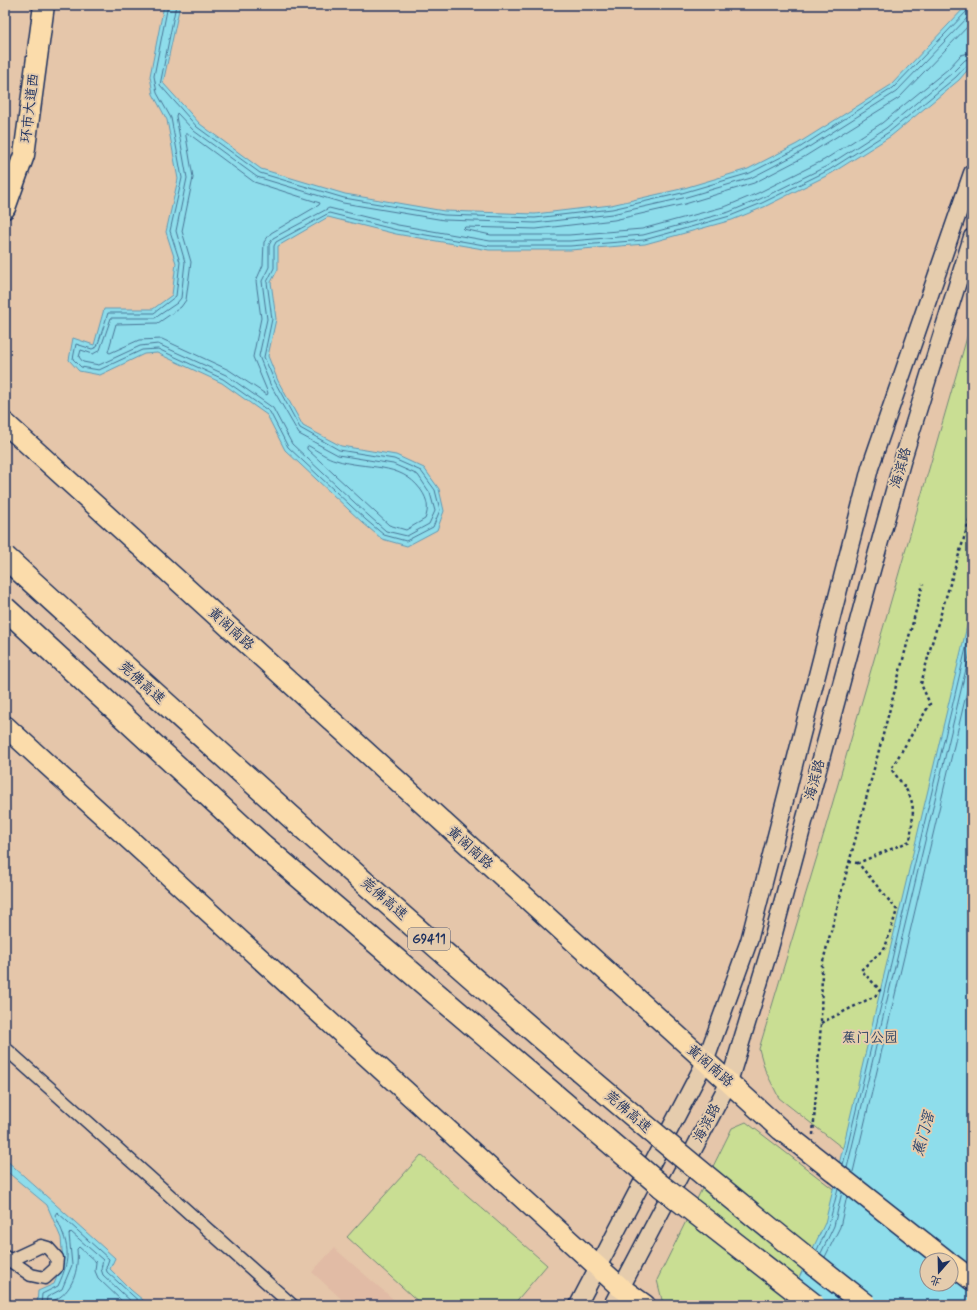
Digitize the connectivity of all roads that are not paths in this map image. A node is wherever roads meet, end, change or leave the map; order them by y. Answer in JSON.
{"nodes":[{"id":1,"x":44,"y":5,"type":"edge"},
{"id":2,"x":972,"y":173,"type":"edge"},
{"id":3,"x":5,"y":208,"type":"edge"},
{"id":4,"x":972,"y":237,"type":"edge"},
{"id":5,"x":5,"y":423,"type":"edge"},
{"id":6,"x":5,"y":557,"type":"edge"},
{"id":7,"x":5,"y":608,"type":"edge"},
{"id":8,"x":5,"y":726,"type":"edge"},
{"id":9,"x":5,"y":1048,"type":"edge"},
{"id":10,"x":705,"y":1062,"type":"junction"},
{"id":11,"x":729,"y":1082,"type":"junction"},
{"id":12,"x":936,"y":1252,"type":"edge"},
{"id":13,"x":599,"y":1268,"type":"junction"},
{"id":14,"x":959,"y":1270,"type":"edge"},
{"id":15,"x":972,"y":1280,"type":"edge"},
{"id":16,"x":620,"y":1287,"type":"junction"},
{"id":17,"x":292,"y":1305,"type":"edge"},
{"id":18,"x":578,"y":1305,"type":"edge"},
{"id":19,"x":612,"y":1305,"type":"edge"},
{"id":20,"x":644,"y":1305,"type":"edge"},
{"id":21,"x":814,"y":1305,"type":"edge"},
{"id":22,"x":866,"y":1305,"type":"edge"}],
"edges":[{"from":1,"to":3,"type":"main road","name":"环市大道西"},
{"from":2,"to":10,"type":"street"},
{"from":4,"to":11,"type":"street","name":"海滨路"},
{"from":5,"to":10,"type":"main road","name":"黄阁南路"},
{"from":6,"to":22,"type":"highway","name":"莞佛高速","number":"G9411","bridge":true},
{"from":7,"to":21,"type":"highway","number":"G9411","bridge":true},
{"from":8,"to":13,"type":"main road"},
{"from":9,"to":17,"type":"street"},
{"from":10,"to":11,"type":"main road","name":"黄阁南路"},
{"from":10,"to":13,"type":"street"},
{"from":11,"to":12,"type":"main road","name":"黄阁南路"},
{"from":11,"to":16,"type":"street","name":"海滨路"},
{"from":13,"to":16,"type":"main road"},
{"from":13,"to":18,"type":"street"},
{"from":14,"to":15,"type":"main road"},
{"from":16,"to":19,"type":"street","name":"海滨路"},
{"from":16,"to":20,"type":"main road"}]}
